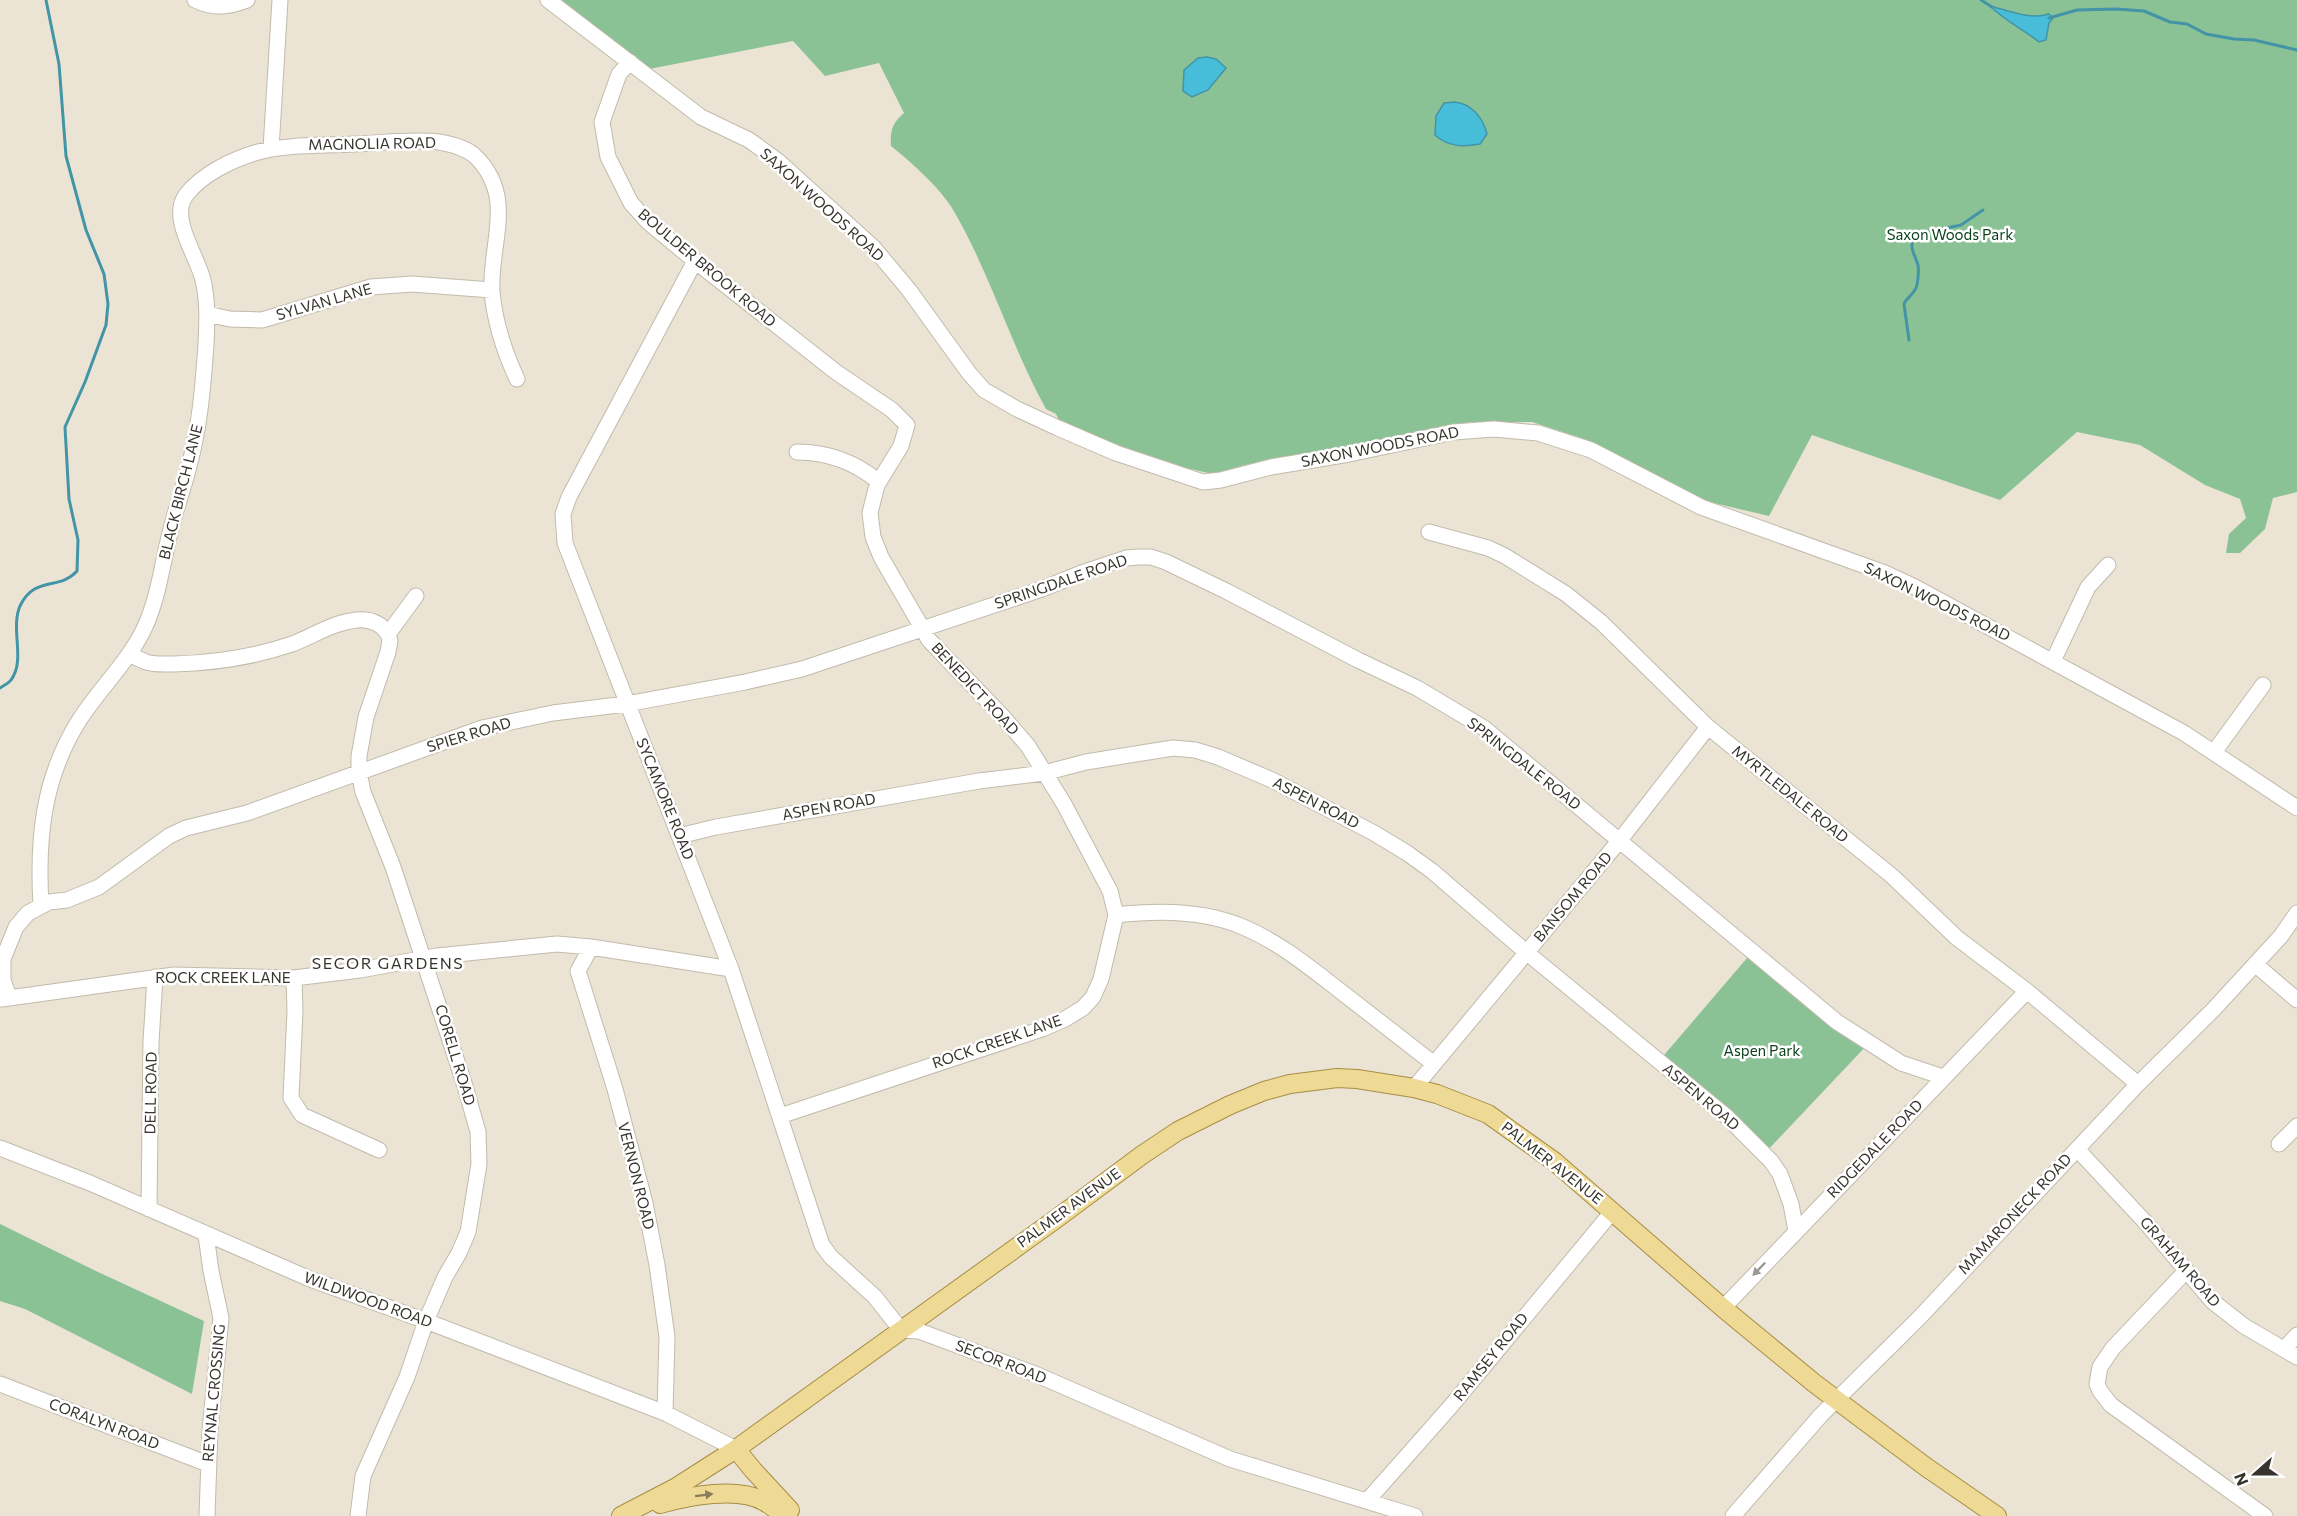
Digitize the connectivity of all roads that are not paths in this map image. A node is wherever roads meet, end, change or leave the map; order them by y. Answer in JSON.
{"nodes":[{"id":1,"x":195,"y":0,"type":"edge"},
{"id":2,"x":247,"y":0,"type":"edge"},
{"id":3,"x":280,"y":0,"type":"edge"},
{"id":4,"x":548,"y":0,"type":"edge"},
{"id":5,"x":630,"y":62,"type":"junction"},
{"id":6,"x":271,"y":149,"type":"junction"},
{"id":7,"x":695,"y":261,"type":"junction"},
{"id":8,"x":492,"y":290,"type":"junction"},
{"id":9,"x":207,"y":314,"type":"junction"},
{"id":10,"x":517,"y":379,"type":"dead end"},
{"id":11,"x":907,"y":425,"type":"joint"},
{"id":12,"x":797,"y":452,"type":"dead end"},
{"id":13,"x":879,"y":482,"type":"junction"},
{"id":14,"x":1429,"y":532,"type":"dead end"},
{"id":15,"x":2108,"y":565,"type":"dead end"},
{"id":16,"x":416,"y":596,"type":"dead end"},
{"id":17,"x":921,"y":629,"type":"junction"},
{"id":18,"x":388,"y":634,"type":"junction"},
{"id":19,"x":130,"y":654,"type":"junction"},
{"id":20,"x":2053,"y":661,"type":"junction"},
{"id":21,"x":2263,"y":685,"type":"dead end"},
{"id":22,"x":626,"y":704,"type":"junction"},
{"id":23,"x":1708,"y":728,"type":"junction"},
{"id":24,"x":2214,"y":752,"type":"junction"},
{"id":25,"x":360,"y":772,"type":"junction"},
{"id":26,"x":1044,"y":772,"type":"junction"},
{"id":27,"x":2297,"y":808,"type":"edge"},
{"id":28,"x":679,"y":836,"type":"junction"},
{"id":29,"x":1620,"y":840,"type":"junction"},
{"id":30,"x":41,"y":906,"type":"junction"},
{"id":31,"x":2297,"y":912,"type":"edge"},
{"id":32,"x":1116,"y":915,"type":"junction"},
{"id":33,"x":591,"y":947,"type":"junction"},
{"id":34,"x":1526,"y":952,"type":"junction"},
{"id":35,"x":424,"y":958,"type":"junction"},
{"id":36,"x":2255,"y":964,"type":"junction"},
{"id":37,"x":730,"y":969,"type":"junction"},
{"id":38,"x":156,"y":977,"type":"junction"},
{"id":39,"x":294,"y":978,"type":"junction"},
{"id":40,"x":2027,"y":991,"type":"junction"},
{"id":41,"x":4,"y":998,"type":"edge"},
{"id":42,"x":2297,"y":1000,"type":"edge"},
{"id":43,"x":1434,"y":1064,"type":"junction"},
{"id":44,"x":1943,"y":1077,"type":"junction"},
{"id":45,"x":2138,"y":1084,"type":"junction"},
{"id":46,"x":1414,"y":1088,"type":"junction"},
{"id":47,"x":780,"y":1116,"type":"junction"},
{"id":48,"x":2297,"y":1126,"type":"edge"},
{"id":49,"x":2279,"y":1144,"type":"dead end"},
{"id":50,"x":0,"y":1148,"type":"edge"},
{"id":51,"x":2078,"y":1149,"type":"junction"},
{"id":52,"x":379,"y":1150,"type":"dead end"},
{"id":53,"x":149,"y":1209,"type":"junction"},
{"id":54,"x":1612,"y":1212,"type":"junction"},
{"id":55,"x":1796,"y":1231,"type":"junction"},
{"id":56,"x":206,"y":1235,"type":"junction"},
{"id":57,"x":2186,"y":1271,"type":"junction"},
{"id":58,"x":1723,"y":1308,"type":"junction"},
{"id":59,"x":426,"y":1321,"type":"junction"},
{"id":60,"x":900,"y":1330,"type":"junction"},
{"id":61,"x":2297,"y":1335,"type":"edge"},
{"id":62,"x":2290,"y":1353,"type":"edge"},
{"id":63,"x":0,"y":1384,"type":"edge"},
{"id":64,"x":1836,"y":1400,"type":"junction"},
{"id":65,"x":665,"y":1413,"type":"junction"},
{"id":66,"x":736,"y":1449,"type":"junction"},
{"id":67,"x":208,"y":1464,"type":"junction"},
{"id":68,"x":1367,"y":1501,"type":"junction"},
{"id":69,"x":1990,"y":1514,"type":"edge"},
{"id":70,"x":624,"y":1515,"type":"edge"},
{"id":71,"x":207,"y":1516,"type":"edge"},
{"id":72,"x":358,"y":1516,"type":"edge"},
{"id":73,"x":784,"y":1516,"type":"edge"},
{"id":74,"x":796,"y":1516,"type":"edge"},
{"id":75,"x":1415,"y":1516,"type":"edge"},
{"id":76,"x":1733,"y":1516,"type":"edge"},
{"id":77,"x":2265,"y":1516,"type":"edge"}],
"edges":[{"from":1,"to":2,"type":"street"},
{"from":3,"to":6,"type":"street"},
{"from":4,"to":5,"type":"street","name":"SAXON WOODS ROAD"},
{"from":5,"to":7,"type":"street","name":"BOULDER BROOK ROAD"},
{"from":5,"to":20,"type":"street","name":"SAXON WOODS ROAD"},
{"from":6,"to":8,"type":"street","name":"MAGNOLIA ROAD"},
{"from":6,"to":9,"type":"street","name":"BLACK BIRCH LANE"},
{"from":7,"to":11,"type":"street","name":"BOULDER BROOK ROAD"},
{"from":7,"to":22,"type":"street","name":"SYCAMORE ROAD"},
{"from":8,"to":9,"type":"street","name":"SYLVAN LANE"},
{"from":8,"to":10,"type":"street"},
{"from":9,"to":19,"type":"street","name":"BLACK BIRCH LANE"},
{"from":11,"to":13,"type":"street","name":"BENEDICT ROAD"},
{"from":12,"to":13,"type":"street"},
{"from":13,"to":17,"type":"street","name":"BENEDICT ROAD"},
{"from":14,"to":23,"type":"street","name":"MYRTLEDALE ROAD"},
{"from":15,"to":20,"type":"street"},
{"from":16,"to":18,"type":"street","name":"CORELL ROAD"},
{"from":17,"to":22,"type":"street","name":"SPIER ROAD"},
{"from":17,"to":26,"type":"street","name":"BENEDICT ROAD"},
{"from":17,"to":29,"type":"street","name":"SPRINGDALE ROAD"},
{"from":18,"to":19,"type":"street"},
{"from":18,"to":25,"type":"street","name":"CORELL ROAD"},
{"from":19,"to":30,"type":"street","name":"BLACK BIRCH LANE"},
{"from":20,"to":24,"type":"street","name":"SAXON WOODS ROAD"},
{"from":21,"to":24,"type":"street"},
{"from":22,"to":25,"type":"street","name":"SPIER ROAD"},
{"from":22,"to":28,"type":"street","name":"SYCAMORE ROAD"},
{"from":23,"to":29,"type":"street","name":"BANSOM ROAD"},
{"from":23,"to":40,"type":"street","name":"MYRTLEDALE ROAD"},
{"from":24,"to":27,"type":"street","name":"SAXON WOODS ROAD"},
{"from":25,"to":30,"type":"street","name":"SPIER ROAD"},
{"from":25,"to":35,"type":"street","name":"CORELL ROAD"},
{"from":26,"to":28,"type":"street","name":"ASPEN ROAD"},
{"from":26,"to":32,"type":"street","name":"BENEDICT ROAD"},
{"from":26,"to":34,"type":"street","name":"ASPEN ROAD"},
{"from":28,"to":37,"type":"street","name":"SYCAMORE ROAD"},
{"from":29,"to":34,"type":"street","name":"BANSOM ROAD"},
{"from":29,"to":44,"type":"street","name":"SPRINGDALE ROAD"},
{"from":30,"to":41,"type":"street"},
{"from":31,"to":36,"type":"street","name":"MAMARONECK ROAD"},
{"from":32,"to":43,"type":"street"},
{"from":32,"to":47,"type":"street","name":"ROCK CREEK LANE"},
{"from":33,"to":35,"type":"street","name":"ROCK CREEK LANE"},
{"from":33,"to":37,"type":"street","name":"ROCK CREEK LANE"},
{"from":33,"to":65,"type":"street","name":"VERNON ROAD"},
{"from":34,"to":43,"type":"street","name":"BANSOM ROAD"},
{"from":34,"to":55,"type":"street","name":"ASPEN ROAD"},
{"from":35,"to":39,"type":"street","name":"ROCK CREEK LANE"},
{"from":35,"to":59,"type":"street","name":"CORELL ROAD"},
{"from":36,"to":42,"type":"street"},
{"from":36,"to":45,"type":"street","name":"MAMARONECK ROAD"},
{"from":37,"to":47,"type":"street","name":"SYCAMORE ROAD"},
{"from":38,"to":39,"type":"street","name":"ROCK CREEK LANE"},
{"from":38,"to":41,"type":"street","name":"ROCK CREEK LANE"},
{"from":38,"to":53,"type":"street","name":"DELL ROAD"},
{"from":39,"to":52,"type":"street"},
{"from":40,"to":44,"type":"street","name":"RIDGEDALE ROAD"},
{"from":40,"to":45,"type":"street","name":"MYRTLEDALE ROAD"},
{"from":43,"to":46,"type":"street"},
{"from":44,"to":55,"type":"street","name":"RIDGEDALE ROAD"},
{"from":45,"to":51,"type":"street","name":"MAMARONECK ROAD"},
{"from":46,"to":54,"type":"main road","name":"PALMER AVENUE"},
{"from":46,"to":60,"type":"main road","name":"PALMER AVENUE"},
{"from":47,"to":60,"type":"street","name":"SYCAMORE ROAD"},
{"from":48,"to":49,"type":"street"},
{"from":50,"to":53,"type":"street","name":"WILDWOOD ROAD"},
{"from":51,"to":57,"type":"street","name":"GRAHAM ROAD"},
{"from":51,"to":64,"type":"street","name":"MAMARONECK ROAD"},
{"from":53,"to":56,"type":"street","name":"WILDWOOD ROAD"},
{"from":54,"to":58,"type":"main road","name":"PALMER AVENUE"},
{"from":54,"to":68,"type":"street","name":"RAMSEY ROAD"},
{"from":55,"to":58,"type":"street","name":"RIDGEDALE ROAD","one_way":true},
{"from":56,"to":59,"type":"street","name":"WILDWOOD ROAD"},
{"from":56,"to":67,"type":"street","name":"REYNAL CROSSING"},
{"from":57,"to":62,"type":"street","name":"GRAHAM ROAD"},
{"from":57,"to":77,"type":"street"},
{"from":58,"to":64,"type":"main road","name":"PALMER AVENUE"},
{"from":59,"to":65,"type":"street","name":"WILDWOOD ROAD"},
{"from":59,"to":72,"type":"street","name":"CORELL ROAD"},
{"from":60,"to":66,"type":"main road"},
{"from":60,"to":68,"type":"street","name":"SECOR ROAD"},
{"from":61,"to":62,"type":"street"},
{"from":63,"to":67,"type":"street","name":"CORALYN ROAD"},
{"from":64,"to":69,"type":"main road","name":"PALMER AVENUE"},
{"from":64,"to":76,"type":"street","name":"MAMARONECK ROAD"},
{"from":65,"to":66,"type":"street","name":"WILDWOOD ROAD"},
{"from":66,"to":70,"type":"main road"},
{"from":66,"to":74,"type":"main road"},
{"from":67,"to":71,"type":"street","name":"REYNAL CROSSING"},
{"from":68,"to":75,"type":"street","name":"SECOR ROAD"},
{"from":70,"to":73,"type":"main road","one_way":true}]}
